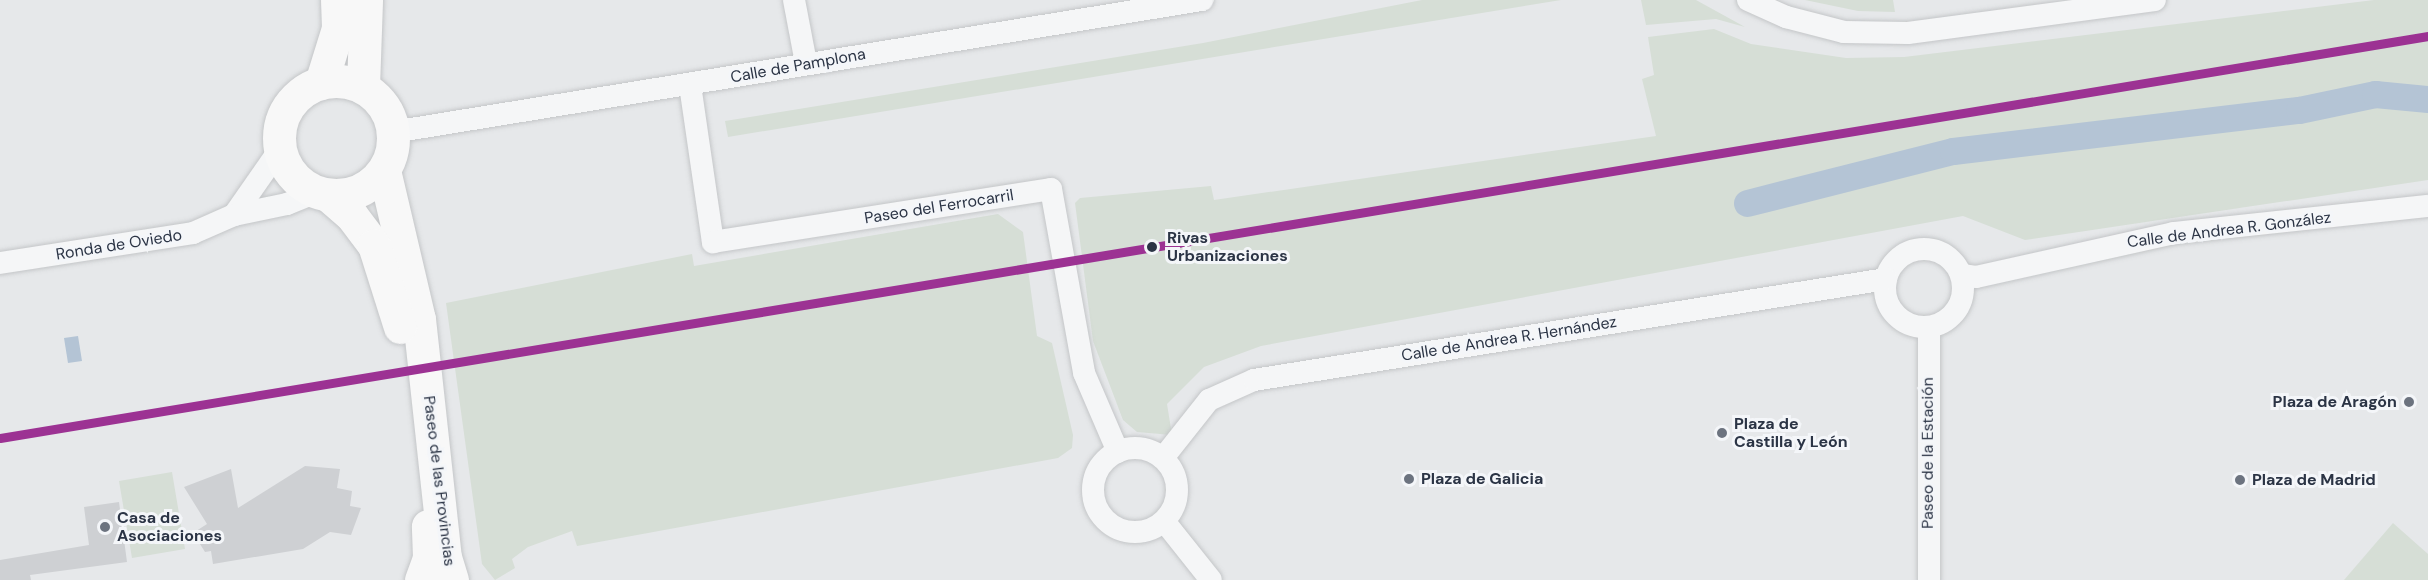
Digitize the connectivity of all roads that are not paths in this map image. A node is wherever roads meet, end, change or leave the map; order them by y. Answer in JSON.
{"nodes":[{"id":1,"x":337,"y":0,"type":"edge"},
{"id":2,"x":366,"y":0,"type":"edge"},
{"id":3,"x":794,"y":0,"type":"edge"},
{"id":4,"x":1202,"y":0,"type":"edge"},
{"id":5,"x":1748,"y":0,"type":"edge"},
{"id":6,"x":2155,"y":0,"type":"edge"},
{"id":7,"x":1174,"y":3,"type":"edge"},
{"id":8,"x":806,"y":63,"type":"junction"},
{"id":9,"x":321,"y":83,"type":"junction"},
{"id":10,"x":690,"y":85,"type":"junction"},
{"id":11,"x":363,"y":87,"type":"junction"},
{"id":12,"x":393,"y":132,"type":"junction"},
{"id":13,"x":280,"y":149,"type":"junction"},
{"id":14,"x":384,"y":170,"type":"junction"},
{"id":15,"x":324,"y":193,"type":"junction"},
{"id":16,"x":2428,"y":206,"type":"edge"},
{"id":17,"x":234,"y":215,"type":"junction"},
{"id":18,"x":0,"y":263,"type":"edge"},
{"id":19,"x":1962,"y":275,"type":"junction"},
{"id":20,"x":1886,"y":279,"type":"junction"},
{"id":21,"x":1929,"y":327,"type":"junction"},
{"id":22,"x":1118,"y":452,"type":"junction"},
{"id":23,"x":1163,"y":458,"type":"junction"},
{"id":24,"x":1164,"y":521,"type":"junction"},
{"id":25,"x":421,"y":580,"type":"edge"},
{"id":26,"x":452,"y":580,"type":"edge"},
{"id":27,"x":1211,"y":580,"type":"edge"},
{"id":28,"x":1929,"y":580,"type":"edge"}],
"edges":[{"from":1,"to":9,"type":"street"},
{"from":2,"to":11,"type":"street"},
{"from":3,"to":8,"type":"street"},
{"from":4,"to":7,"type":"street","name":"Calle de Pamplona"},
{"from":5,"to":6,"type":"street"},
{"from":7,"to":8,"type":"street","name":"Calle de Pamplona"},
{"from":8,"to":10,"type":"street","name":"Calle de Pamplona"},
{"from":9,"to":11,"type":"street"},
{"from":9,"to":13,"type":"street"},
{"from":10,"to":12,"type":"street","name":"Calle de Pamplona"},
{"from":10,"to":22,"type":"street","name":"Paseo del Ferrocarril"},
{"from":11,"to":12,"type":"street"},
{"from":12,"to":14,"type":"street"},
{"from":13,"to":15,"type":"street"},
{"from":13,"to":17,"type":"street"},
{"from":14,"to":15,"type":"street"},
{"from":14,"to":26,"type":"street","name":"Paseo de las Provincias"},
{"from":15,"to":17,"type":"street","name":"Ronda de Oviedo"},
{"from":15,"to":25,"type":"street","name":"Paseo de las Provincias"},
{"from":16,"to":19,"type":"street","name":"Calle de Andrea R. González"},
{"from":17,"to":18,"type":"street","name":"Ronda de Oviedo"},
{"from":19,"to":20,"type":"street"},
{"from":19,"to":21,"type":"street"},
{"from":20,"to":21,"type":"street"},
{"from":20,"to":23,"type":"street","name":"Calle de Andrea R. Hernández"},
{"from":21,"to":28,"type":"street","name":"Paseo de la Estación"},
{"from":22,"to":23,"type":"street"},
{"from":22,"to":24,"type":"street"},
{"from":23,"to":24,"type":"street"},
{"from":24,"to":27,"type":"street"}]}
